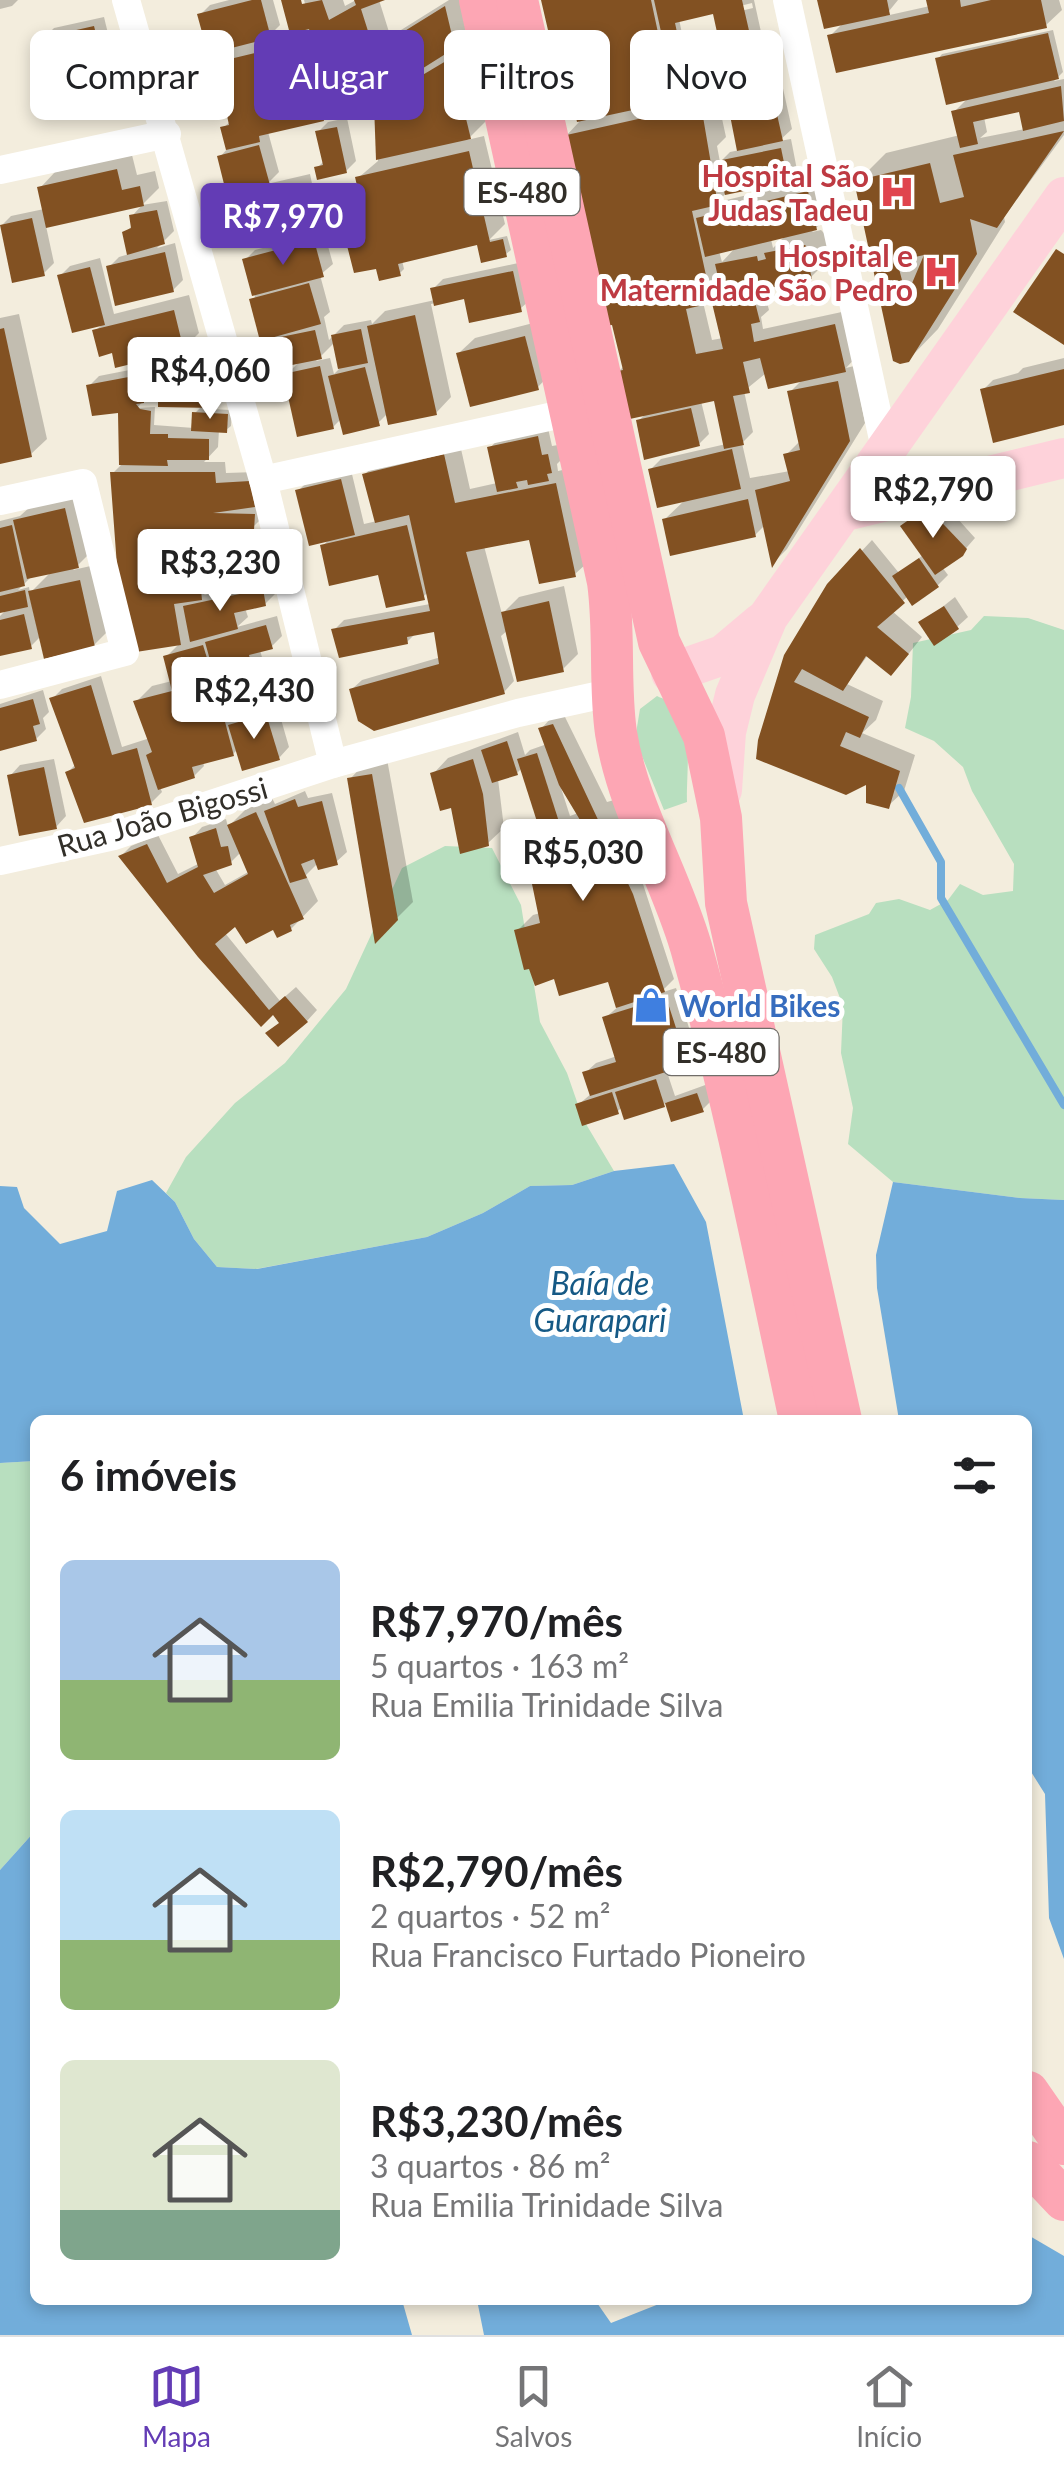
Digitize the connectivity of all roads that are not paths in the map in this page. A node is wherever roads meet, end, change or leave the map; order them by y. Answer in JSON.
{"nodes":[{"id":1,"x":126,"y":0,"type":"edge"},
{"id":2,"x":480,"y":0,"type":"edge"},
{"id":3,"x":517,"y":0,"type":"edge"},
{"id":4,"x":787,"y":0,"type":"edge"},
{"id":5,"x":493,"y":30,"type":"edge"},
{"id":6,"x":517,"y":30,"type":"edge"},
{"id":7,"x":524,"y":120,"type":"edge"},
{"id":8,"x":167,"y":134,"type":"junction"},
{"id":9,"x":0,"y":170,"type":"edge"},
{"id":10,"x":1064,"y":197,"type":"edge"},
{"id":11,"x":588,"y":408,"type":"junction"},
{"id":12,"x":886,"y":452,"type":"junction"},
{"id":13,"x":1064,"y":458,"type":"edge"},
{"id":14,"x":263,"y":480,"type":"junction"},
{"id":15,"x":0,"y":502,"type":"edge"},
{"id":16,"x":846,"y":511,"type":"junction"},
{"id":17,"x":768,"y":617,"type":"junction"},
{"id":18,"x":671,"y":673,"type":"junction"},
{"id":19,"x":0,"y":684,"type":"edge"},
{"id":20,"x":614,"y":692,"type":"junction"},
{"id":21,"x":333,"y":764,"type":"junction"},
{"id":22,"x":721,"y":818,"type":"junction"},
{"id":23,"x":1,"y":852,"type":"edge"},
{"id":24,"x":799,"y":1415,"type":"edge"},
{"id":25,"x":840,"y":1415,"type":"edge"},
{"id":26,"x":1032,"y":2098,"type":"edge"},
{"id":27,"x":1064,"y":2144,"type":"edge"},
{"id":28,"x":1032,"y":2166,"type":"edge"},
{"id":29,"x":1064,"y":2200,"type":"edge"}],
"edges":[{"from":1,"to":8,"type":"street"},
{"from":2,"to":5,"type":"main road","number":"ES-480"},
{"from":3,"to":6,"type":"main road","number":"ES-480"},
{"from":4,"to":12,"type":"street"},
{"from":7,"to":11,"type":"main road","number":"ES-480"},
{"from":8,"to":9,"type":"street"},
{"from":8,"to":14,"type":"street"},
{"from":10,"to":12,"type":"main road"},
{"from":11,"to":14,"type":"street"},
{"from":11,"to":18,"type":"main road","number":"ES-480"},
{"from":11,"to":20,"type":"main road","number":"ES-480"},
{"from":12,"to":16,"type":"main road"},
{"from":13,"to":16,"type":"main road"},
{"from":14,"to":21,"type":"street"},
{"from":15,"to":19,"type":"street"},
{"from":16,"to":17,"type":"main road"},
{"from":17,"to":18,"type":"main road"},
{"from":17,"to":22,"type":"main road"},
{"from":18,"to":20,"type":"main road"},
{"from":18,"to":22,"type":"main road","number":"ES-480"},
{"from":20,"to":21,"type":"street","name":"Rua João Bigossi"},
{"from":20,"to":24,"type":"main road","number":"ES-480"},
{"from":21,"to":23,"type":"street","name":"Rua João Bigossi"},
{"from":22,"to":25,"type":"main road","number":"ES-480"},
{"from":26,"to":27,"type":"main road"},
{"from":28,"to":29,"type":"main road"}]}
